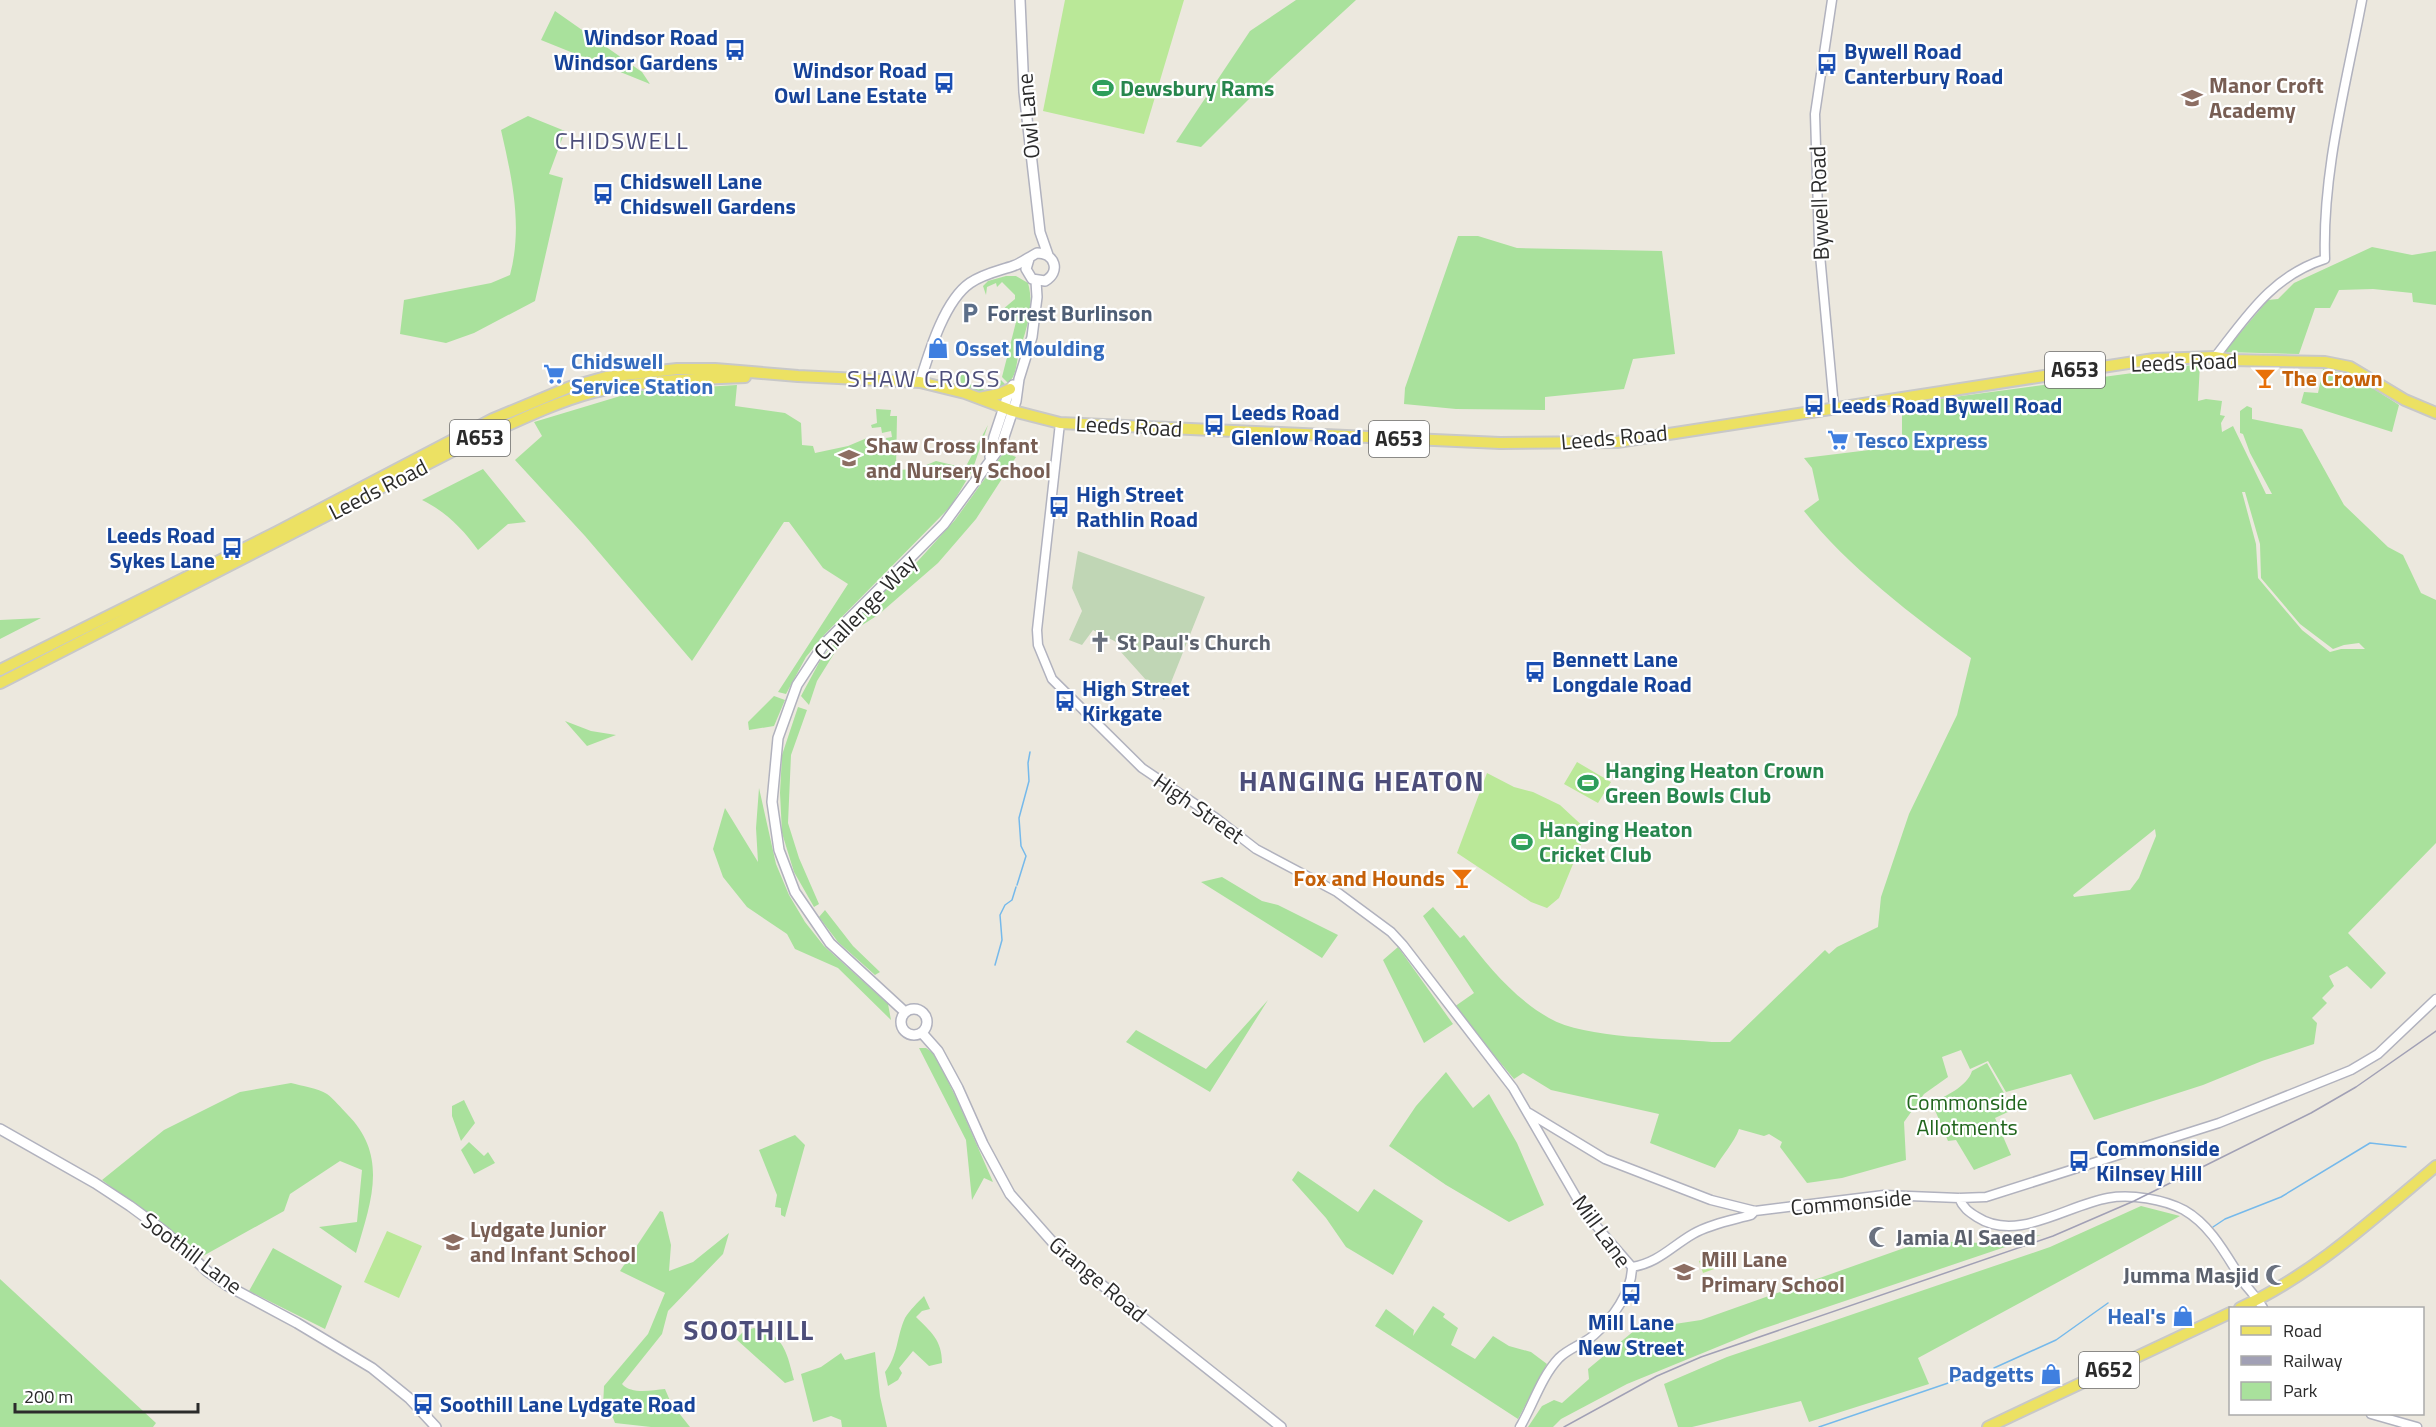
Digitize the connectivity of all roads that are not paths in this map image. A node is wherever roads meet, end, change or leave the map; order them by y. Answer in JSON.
{"nodes":[{"id":1,"x":1020,"y":0,"type":"edge"},
{"id":2,"x":1832,"y":0,"type":"edge"},
{"id":3,"x":2362,"y":0,"type":"edge"},
{"id":4,"x":1040,"y":231,"type":"junction"},
{"id":5,"x":1037,"y":253,"type":"junction"},
{"id":6,"x":1048,"y":255,"type":"junction"},
{"id":7,"x":1029,"y":259,"type":"junction"},
{"id":8,"x":1010,"y":267,"type":"junction"},
{"id":9,"x":1028,"y":274,"type":"junction"},
{"id":10,"x":1041,"y":281,"type":"junction"},
{"id":11,"x":2215,"y":357,"type":"junction"},
{"id":12,"x":925,"y":366,"type":"junction"},
{"id":13,"x":1019,"y":379,"type":"junction"},
{"id":14,"x":904,"y":381,"type":"junction"},
{"id":15,"x":920,"y":382,"type":"junction"},
{"id":16,"x":1010,"y":389,"type":"junction"},
{"id":17,"x":978,"y":398,"type":"junction"},
{"id":18,"x":1834,"y":407,"type":"junction"},
{"id":19,"x":1009,"y":410,"type":"junction"},
{"id":20,"x":2436,"y":413,"type":"edge"},
{"id":21,"x":1060,"y":423,"type":"junction"},
{"id":22,"x":223,"y":563,"type":"junction"},
{"id":23,"x":0,"y":670,"type":"edge"},
{"id":24,"x":0,"y":683,"type":"edge"},
{"id":25,"x":2436,"y":999,"type":"edge"},
{"id":26,"x":905,"y":1012,"type":"junction"},
{"id":27,"x":922,"y":1033,"type":"junction"},
{"id":28,"x":1529,"y":1113,"type":"junction"},
{"id":29,"x":0,"y":1129,"type":"edge"},
{"id":30,"x":2436,"y":1166,"type":"edge"},
{"id":31,"x":1959,"y":1198,"type":"junction"},
{"id":32,"x":1755,"y":1210,"type":"junction"},
{"id":33,"x":1632,"y":1267,"type":"junction"},
{"id":34,"x":2261,"y":1304,"type":"edge"},
{"id":35,"x":2245,"y":1307,"type":"edge"},
{"id":36,"x":2229,"y":1313,"type":"edge"},
{"id":37,"x":2378,"y":1415,"type":"edge"},
{"id":38,"x":436,"y":1427,"type":"edge"},
{"id":39,"x":1281,"y":1427,"type":"edge"},
{"id":40,"x":1520,"y":1427,"type":"edge"},
{"id":41,"x":1988,"y":1427,"type":"edge"},
{"id":42,"x":2417,"y":1427,"type":"edge"}],
"edges":[{"from":1,"to":4,"type":"main road","name":"Owl Lane"},
{"from":2,"to":18,"type":"street","name":"Bywell Road"},
{"from":3,"to":11,"type":"street"},
{"from":4,"to":5,"type":"main road"},
{"from":4,"to":6,"type":"main road"},
{"from":5,"to":6,"type":"main road"},
{"from":5,"to":7,"type":"main road"},
{"from":6,"to":10,"type":"main road"},
{"from":7,"to":8,"type":"main road"},
{"from":7,"to":9,"type":"main road"},
{"from":8,"to":9,"type":"main road"},
{"from":8,"to":12,"type":"main road"},
{"from":9,"to":10,"type":"main road"},
{"from":10,"to":13,"type":"main road"},
{"from":11,"to":18,"type":"main road","name":"Leeds Road","number":"A653"},
{"from":11,"to":20,"type":"main road","name":"Leeds Road","number":"A653"},
{"from":12,"to":14,"type":"main road"},
{"from":12,"to":15,"type":"main road"},
{"from":13,"to":16,"type":"main road"},
{"from":13,"to":19,"type":"main road"},
{"from":14,"to":15,"type":"main road","name":"Leeds Road","number":"A653"},
{"from":14,"to":22,"type":"main road","name":"Leeds Road","number":"A653"},
{"from":15,"to":17,"type":"main road","name":"Leeds Road","number":"A653"},
{"from":16,"to":17,"type":"main road"},
{"from":16,"to":19,"type":"main road"},
{"from":17,"to":19,"type":"main road","name":"Leeds Road","number":"A653"},
{"from":18,"to":21,"type":"main road","name":"Leeds Road","number":"A653"},
{"from":19,"to":21,"type":"main road","name":"Leeds Road","number":"A653"},
{"from":19,"to":26,"type":"main road","name":"Challenge Way"},
{"from":21,"to":28,"type":"street","name":"High Street"},
{"from":22,"to":23,"type":"main road","name":"Leeds Road","number":"A653"},
{"from":22,"to":24,"type":"main road","name":"Leeds Road","number":"A653"},
{"from":25,"to":31,"type":"street","name":"Commonside"},
{"from":26,"to":27,"type":"main road"},
{"from":26,"to":27,"type":"main road"},
{"from":27,"to":39,"type":"main road","name":"Grange Road"},
{"from":28,"to":32,"type":"street","name":"Commonside"},
{"from":28,"to":33,"type":"street","name":"Mill Lane"},
{"from":29,"to":38,"type":"main road","name":"Soothill Lane"},
{"from":30,"to":34,"type":"main road"},
{"from":31,"to":32,"type":"street","name":"Commonside"},
{"from":31,"to":34,"type":"street"},
{"from":32,"to":33,"type":"street"},
{"from":33,"to":40,"type":"street","name":"Mill Lane"},
{"from":34,"to":35,"type":"main road"},
{"from":36,"to":41,"type":"main road","number":"A652"},
{"from":37,"to":42,"type":"street"}]}
